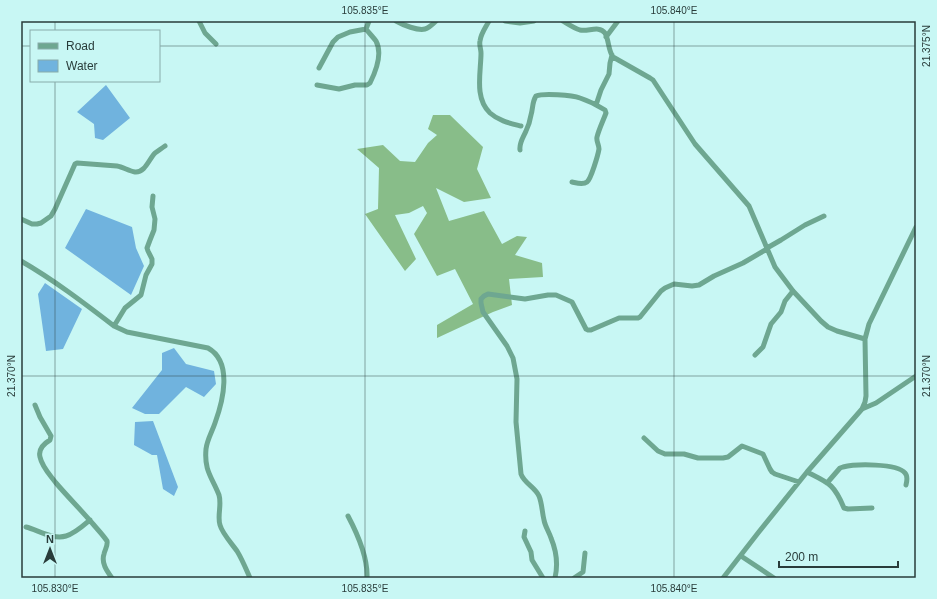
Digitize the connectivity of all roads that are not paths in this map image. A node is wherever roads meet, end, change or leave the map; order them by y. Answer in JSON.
{"nodes":[{"id":1,"x":199,"y":21,"type":"edge"},
{"id":2,"x":369,"y":21,"type":"edge"},
{"id":3,"x":396,"y":21,"type":"edge"},
{"id":4,"x":436,"y":21,"type":"edge"},
{"id":5,"x":489,"y":21,"type":"edge"},
{"id":6,"x":504,"y":21,"type":"edge"},
{"id":7,"x":534,"y":21,"type":"edge"},
{"id":8,"x":563,"y":21,"type":"edge"},
{"id":9,"x":618,"y":21,"type":"edge"},
{"id":10,"x":523,"y":22,"type":"edge"},
{"id":11,"x":570,"y":23,"type":"edge"},
{"id":12,"x":366,"y":29,"type":"junction"},
{"id":13,"x":606,"y":37,"type":"junction"},
{"id":14,"x":216,"y":44,"type":"dead end"},
{"id":15,"x":612,"y":55,"type":"junction"},
{"id":16,"x":319,"y":68,"type":"dead end"},
{"id":17,"x":317,"y":85,"type":"dead end"},
{"id":18,"x":596,"y":105,"type":"junction"},
{"id":19,"x":521,"y":126,"type":"dead end"},
{"id":20,"x":165,"y":146,"type":"dead end"},
{"id":21,"x":520,"y":150,"type":"dead end"},
{"id":22,"x":572,"y":182,"type":"dead end"},
{"id":23,"x":153,"y":196,"type":"dead end"},
{"id":24,"x":824,"y":216,"type":"dead end"},
{"id":25,"x":21,"y":219,"type":"edge"},
{"id":26,"x":916,"y":227,"type":"edge"},
{"id":27,"x":767,"y":249,"type":"junction"},
{"id":28,"x":21,"y":261,"type":"edge"},
{"id":29,"x":793,"y":291,"type":"junction"},
{"id":30,"x":114,"y":326,"type":"junction"},
{"id":31,"x":865,"y":339,"type":"junction"},
{"id":32,"x":755,"y":355,"type":"dead end"},
{"id":33,"x":916,"y":376,"type":"edge"},
{"id":34,"x":866,"y":396,"type":"junction"},
{"id":35,"x":876,"y":403,"type":"junction"},
{"id":36,"x":35,"y":405,"type":"dead end"},
{"id":37,"x":862,"y":409,"type":"junction"},
{"id":38,"x":644,"y":438,"type":"dead end"},
{"id":39,"x":807,"y":472,"type":"junction"},
{"id":40,"x":799,"y":482,"type":"junction"},
{"id":41,"x":827,"y":483,"type":"junction"},
{"id":42,"x":906,"y":485,"type":"dead end"},
{"id":43,"x":872,"y":508,"type":"dead end"},
{"id":44,"x":348,"y":516,"type":"dead end"},
{"id":45,"x":90,"y":520,"type":"junction"},
{"id":46,"x":26,"y":527,"type":"dead end"},
{"id":47,"x":525,"y":531,"type":"dead end"},
{"id":48,"x":585,"y":553,"type":"dead end"},
{"id":49,"x":741,"y":556,"type":"junction"},
{"id":50,"x":112,"y":578,"type":"edge"},
{"id":51,"x":250,"y":578,"type":"edge"},
{"id":52,"x":367,"y":578,"type":"edge"},
{"id":53,"x":543,"y":578,"type":"edge"},
{"id":54,"x":555,"y":578,"type":"edge"},
{"id":55,"x":574,"y":578,"type":"edge"},
{"id":56,"x":723,"y":578,"type":"edge"},
{"id":57,"x":774,"y":578,"type":"edge"}],
"edges":[{"from":1,"to":14,"type":"street"},
{"from":2,"to":12,"type":"street"},
{"from":3,"to":4,"type":"street"},
{"from":5,"to":19,"type":"street"},
{"from":6,"to":10,"type":"street"},
{"from":7,"to":10,"type":"street"},
{"from":8,"to":11,"type":"street"},
{"from":9,"to":13,"type":"street"},
{"from":11,"to":13,"type":"street"},
{"from":12,"to":16,"type":"street"},
{"from":12,"to":17,"type":"street"},
{"from":13,"to":15,"type":"street"},
{"from":15,"to":18,"type":"street"},
{"from":15,"to":27,"type":"street"},
{"from":18,"to":21,"type":"street"},
{"from":18,"to":22,"type":"street"},
{"from":20,"to":25,"type":"street"},
{"from":23,"to":30,"type":"street"},
{"from":24,"to":27,"type":"street"},
{"from":26,"to":31,"type":"street"},
{"from":27,"to":29,"type":"street"},
{"from":27,"to":54,"type":"street"},
{"from":28,"to":30,"type":"street"},
{"from":29,"to":31,"type":"street"},
{"from":29,"to":32,"type":"street"},
{"from":30,"to":51,"type":"street"},
{"from":31,"to":34,"type":"street"},
{"from":33,"to":35,"type":"street"},
{"from":34,"to":35,"type":"street"},
{"from":34,"to":37,"type":"street"},
{"from":35,"to":37,"type":"street"},
{"from":36,"to":45,"type":"street"},
{"from":37,"to":39,"type":"street"},
{"from":38,"to":40,"type":"street"},
{"from":39,"to":40,"type":"street"},
{"from":39,"to":41,"type":"street"},
{"from":40,"to":49,"type":"street"},
{"from":41,"to":42,"type":"street"},
{"from":41,"to":43,"type":"street"},
{"from":44,"to":52,"type":"street"},
{"from":45,"to":46,"type":"street"},
{"from":45,"to":50,"type":"street"},
{"from":47,"to":53,"type":"street"},
{"from":48,"to":55,"type":"street"},
{"from":49,"to":56,"type":"street"},
{"from":49,"to":57,"type":"street"}]}
